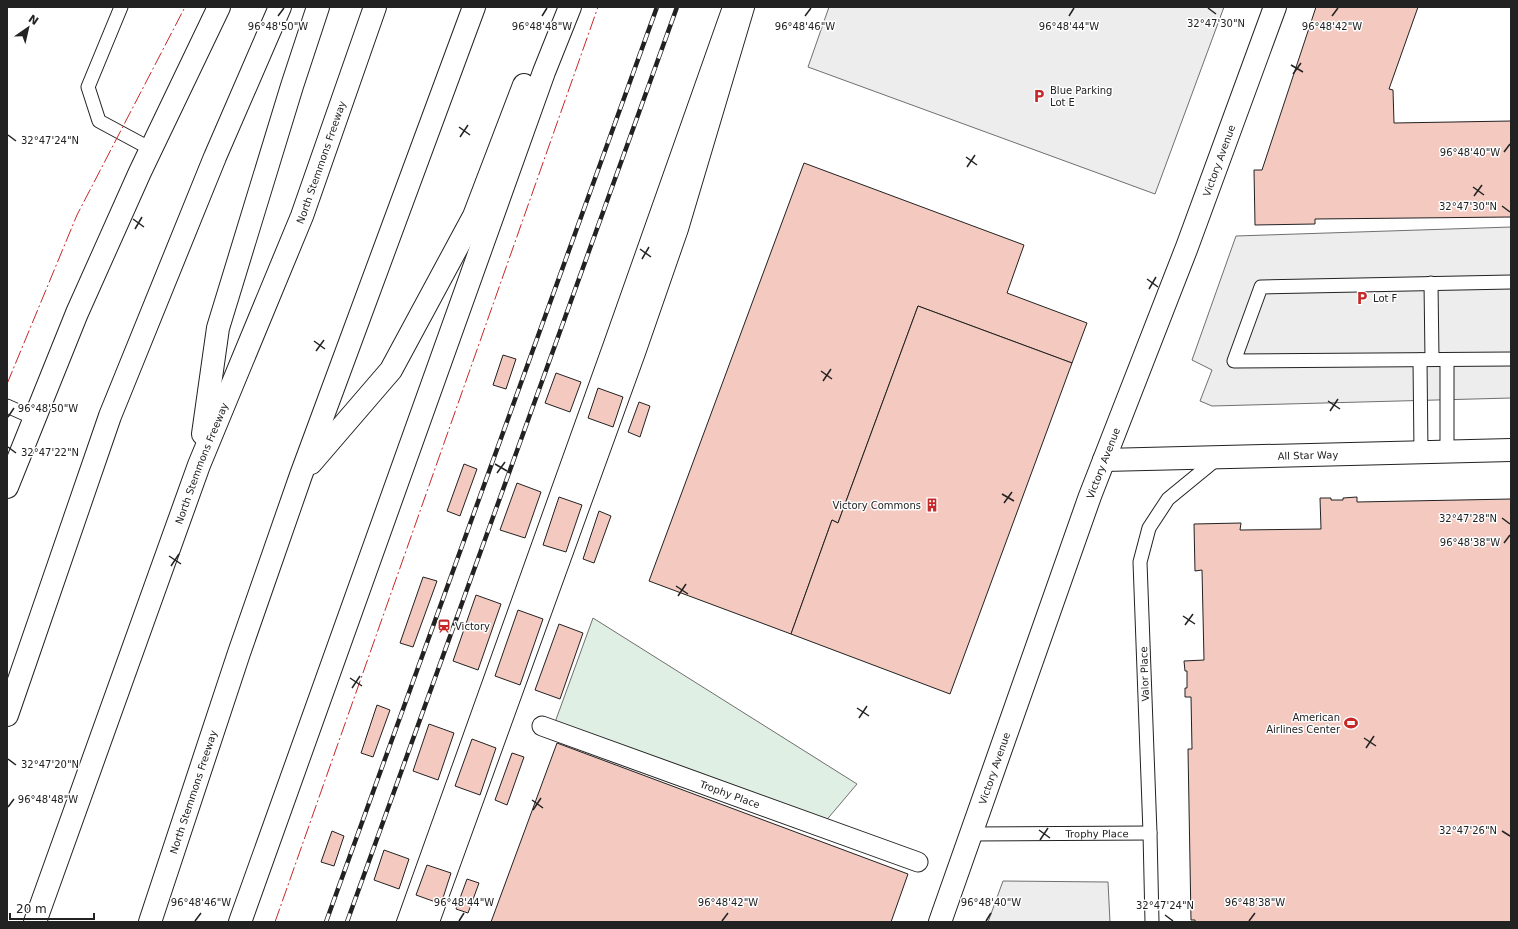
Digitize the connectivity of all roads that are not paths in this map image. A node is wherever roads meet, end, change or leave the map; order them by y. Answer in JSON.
{"nodes":[{"id":1,"x":121,"y":7,"type":"edge"},
{"id":2,"x":219,"y":7,"type":"edge"},
{"id":3,"x":280,"y":7,"type":"edge"},
{"id":4,"x":318,"y":7,"type":"edge"},
{"id":5,"x":375,"y":7,"type":"edge"},
{"id":6,"x":474,"y":7,"type":"edge"},
{"id":7,"x":554,"y":7,"type":"edge"},
{"id":8,"x":561,"y":7,"type":"edge"},
{"id":9,"x":570,"y":7,"type":"edge"},
{"id":10,"x":1275,"y":7,"type":"edge"},
{"id":11,"x":544,"y":72,"type":"junction"},
{"id":12,"x":151,"y":149,"type":"junction"},
{"id":13,"x":1511,"y":282,"type":"edge"},
{"id":14,"x":1430,"y":284,"type":"junction"},
{"id":15,"x":1511,"y":359,"type":"edge"},
{"id":16,"x":1426,"y":360,"type":"junction"},
{"id":17,"x":1447,"y":360,"type":"junction"},
{"id":18,"x":7,"y":406,"type":"edge"},
{"id":19,"x":34,"y":418,"type":"junction"},
{"id":20,"x":1511,"y":450,"type":"edge"},
{"id":21,"x":1447,"y":451,"type":"junction"},
{"id":22,"x":1421,"y":452,"type":"junction"},
{"id":23,"x":1220,"y":457,"type":"junction"},
{"id":24,"x":1104,"y":460,"type":"junction"},
{"id":25,"x":199,"y":465,"type":"junction"},
{"id":26,"x":301,"y":475,"type":"junction"},
{"id":27,"x":7,"y":487,"type":"edge"},
{"id":28,"x":7,"y":715,"type":"edge"},
{"id":29,"x":542,"y":726,"type":"dead end"},
{"id":30,"x":1150,"y":833,"type":"junction"},
{"id":31,"x":971,"y":834,"type":"junction"},
{"id":32,"x":918,"y":862,"type":"dead end"},
{"id":33,"x":35,"y":922,"type":"edge"},
{"id":34,"x":150,"y":922,"type":"edge"},
{"id":35,"x":240,"y":922,"type":"edge"},
{"id":36,"x":940,"y":922,"type":"edge"},
{"id":37,"x":1152,"y":922,"type":"edge"}],
"edges":[{"from":1,"to":12,"type":"lane"},
{"from":2,"to":12,"type":"main road"},
{"from":3,"to":28,"type":"main road"},
{"from":4,"to":25,"type":"main road"},
{"from":5,"to":25,"type":"main road","name":"North Stemmons Freeway"},
{"from":6,"to":26,"type":"main road","name":"North Stemmons Freeway"},
{"from":7,"to":26,"type":"main road"},
{"from":8,"to":11,"type":"main road"},
{"from":9,"to":11,"type":"main road"},
{"from":10,"to":24,"type":"main road","name":"Victory Avenue"},
{"from":11,"to":35,"type":"main road"},
{"from":12,"to":19,"type":"main road"},
{"from":13,"to":14,"type":"lane"},
{"from":14,"to":16,"type":"lane"},
{"from":14,"to":16,"type":"lane"},
{"from":15,"to":17,"type":"lane"},
{"from":16,"to":17,"type":"lane"},
{"from":16,"to":22,"type":"lane"},
{"from":17,"to":21,"type":"lane"},
{"from":18,"to":19,"type":"lane"},
{"from":19,"to":27,"type":"main road"},
{"from":20,"to":21,"type":"main road","name":"All Star Way"},
{"from":21,"to":22,"type":"main road","name":"All Star Way"},
{"from":22,"to":23,"type":"main road","name":"All Star Way"},
{"from":23,"to":24,"type":"main road","name":"All Star Way"},
{"from":23,"to":30,"type":"lane","name":"Valor Place"},
{"from":24,"to":31,"type":"main road","name":"Victory Avenue"},
{"from":25,"to":33,"type":"main road","name":"North Stemmons Freeway"},
{"from":26,"to":34,"type":"main road","name":"North Stemmons Freeway"},
{"from":29,"to":32,"type":"street","name":"Trophy Place"},
{"from":30,"to":31,"type":"lane","name":"Trophy Place"},
{"from":30,"to":37,"type":"lane","name":"Valor Place"},
{"from":31,"to":36,"type":"main road","name":"Victory Avenue"}]}
